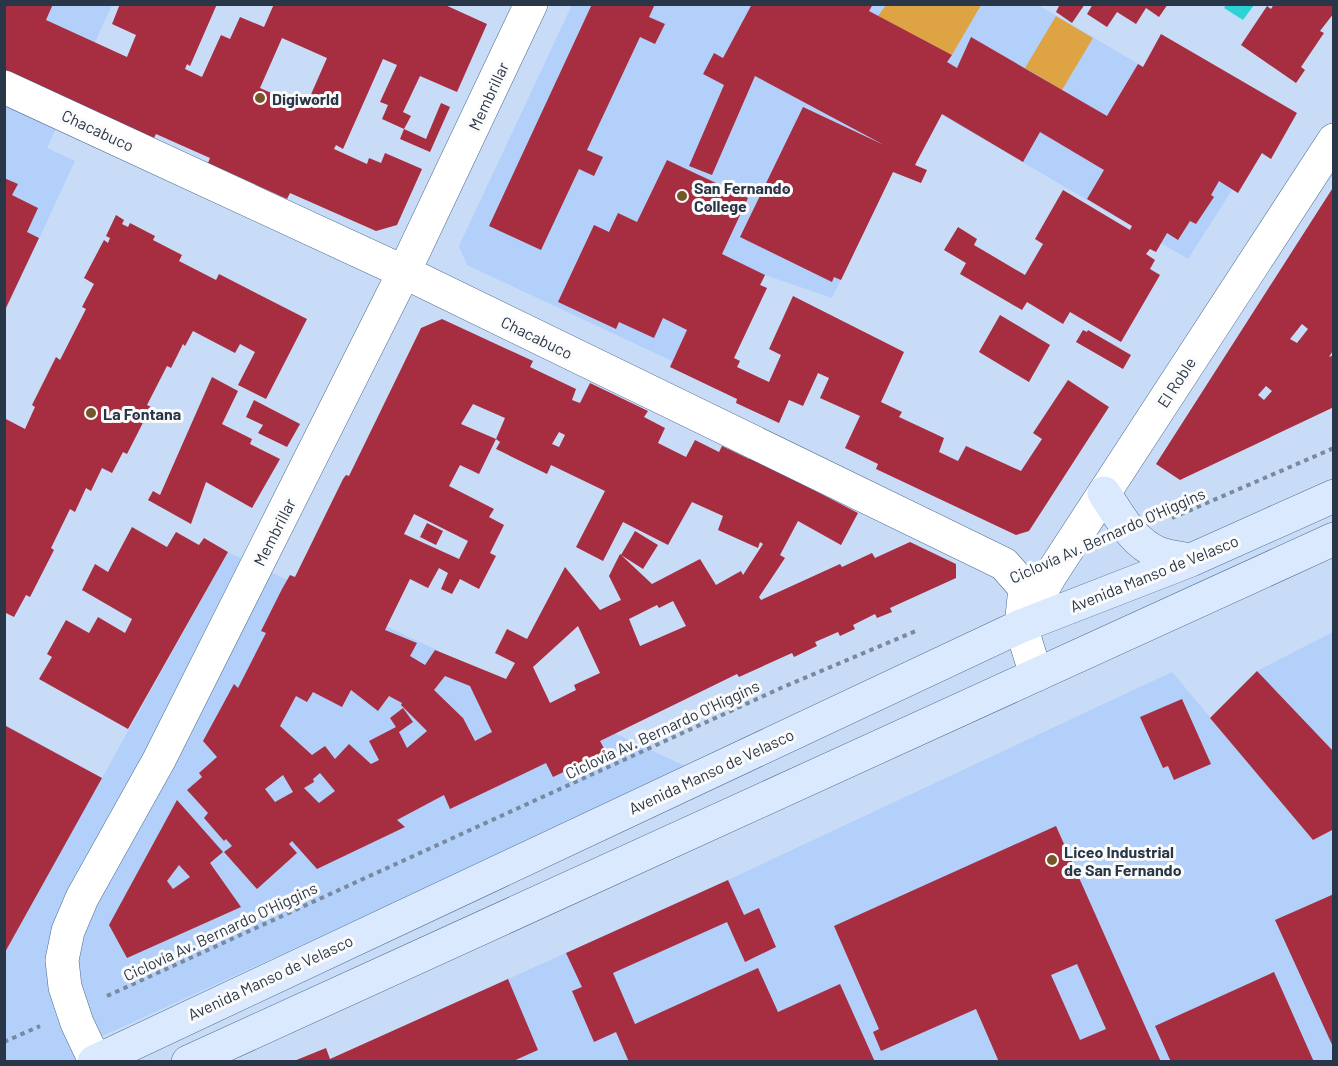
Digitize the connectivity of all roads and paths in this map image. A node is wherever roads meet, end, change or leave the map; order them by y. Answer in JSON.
{"nodes":[{"id":1,"x":531,"y":4,"type":"edge"},
{"id":2,"x":4,"y":87,"type":"edge"},
{"id":3,"x":1334,"y":140,"type":"edge"},
{"id":4,"x":404,"y":272,"type":"junction"},
{"id":5,"x":1334,"y":448,"type":"edge"},
{"id":6,"x":1104,"y":493,"type":"junction"},
{"id":7,"x":1334,"y":496,"type":"edge"},
{"id":8,"x":1134,"y":536,"type":"junction"},
{"id":9,"x":1334,"y":539,"type":"edge"},
{"id":10,"x":1191,"y":560,"type":"junction"},
{"id":11,"x":1021,"y":626,"type":"junction"},
{"id":12,"x":924,"y":628,"type":"dead end"},
{"id":13,"x":1036,"y":675,"type":"junction"},
{"id":14,"x":73,"y":1011,"type":"junction"},
{"id":15,"x":4,"y":1042,"type":"edge"},
{"id":16,"x":95,"y":1061,"type":"edge"},
{"id":17,"x":188,"y":1062,"type":"edge"}],
"edges":[{"from":1,"to":4,"type":"street","name":"Membrillar"},
{"from":2,"to":4,"type":"street","name":"Chacabuco"},
{"from":3,"to":6,"type":"street","name":"El Roble"},
{"from":4,"to":11,"type":"street","name":"Chacabuco"},
{"from":4,"to":14,"type":"street","name":"Membrillar"},
{"from":5,"to":8,"type":"path","name":"Ciclovía Av. Bernardo O'Higgins"},
{"from":6,"to":8,"type":"main road"},
{"from":6,"to":11,"type":"street","name":"El Roble"},
{"from":7,"to":10,"type":"main road","name":"Avenida Manso de Velasco"},
{"from":8,"to":10,"type":"main road"},
{"from":9,"to":13,"type":"main road"},
{"from":10,"to":11,"type":"main road","name":"Avenida Manso de Velasco"},
{"from":11,"to":13,"type":"street"},
{"from":11,"to":16,"type":"main road","name":"Avenida Manso de Velasco"},
{"from":12,"to":14,"type":"path","name":"Ciclovía Av. Bernardo O'Higgins"},
{"from":13,"to":17,"type":"main road"},
{"from":14,"to":15,"type":"path","name":"Ciclovía Av. Bernardo O'Higgins"},
{"from":14,"to":16,"type":"street","name":"Membrillar"}]}
